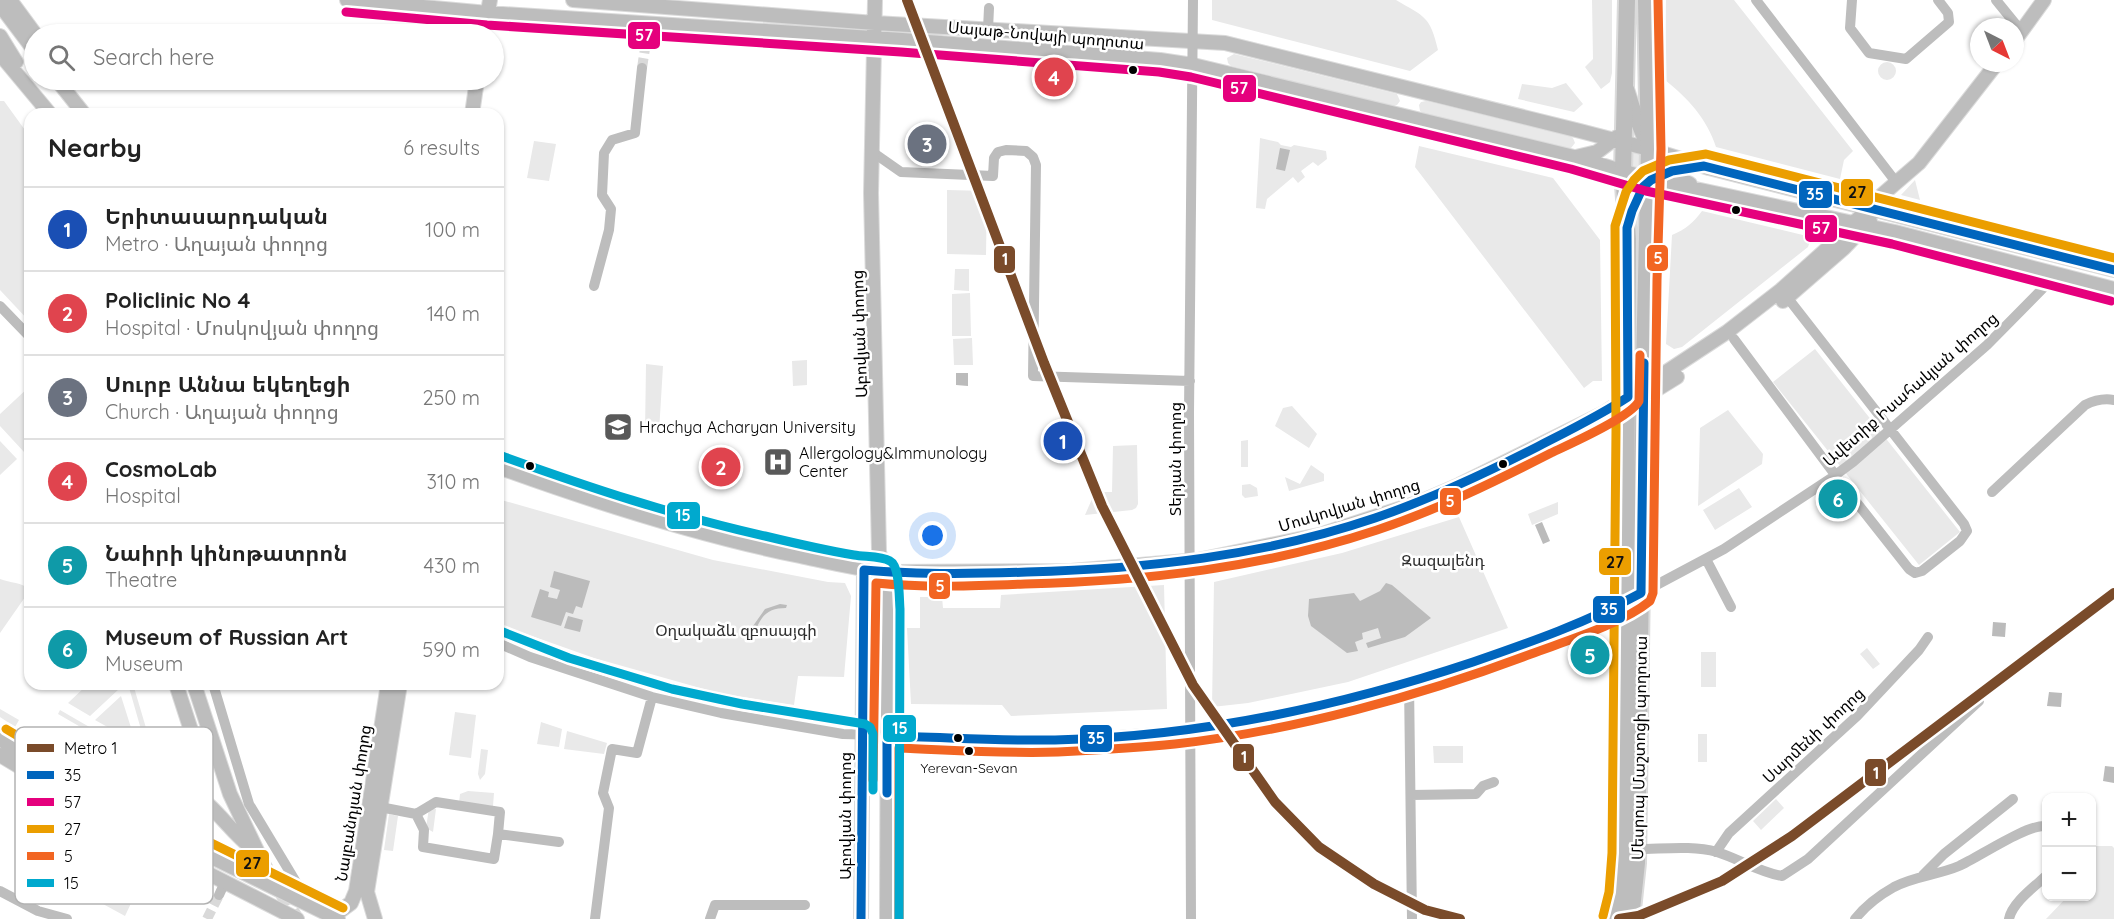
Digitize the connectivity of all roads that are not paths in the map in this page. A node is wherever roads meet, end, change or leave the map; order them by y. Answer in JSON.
{"nodes":[{"id":1,"x":10,"y":0,"type":"edge"},
{"id":2,"x":347,"y":0,"type":"edge"},
{"id":3,"x":573,"y":0,"type":"edge"},
{"id":4,"x":875,"y":0,"type":"edge"},
{"id":5,"x":1193,"y":0,"type":"edge"},
{"id":6,"x":1627,"y":0,"type":"edge"},
{"id":7,"x":1646,"y":0,"type":"edge"},
{"id":8,"x":1756,"y":0,"type":"edge"},
{"id":9,"x":1852,"y":0,"type":"edge"},
{"id":10,"x":1938,"y":0,"type":"edge"},
{"id":11,"x":1996,"y":0,"type":"edge"},
{"id":12,"x":2044,"y":0,"type":"edge"},
{"id":13,"x":0,"y":5,"type":"edge"},
{"id":14,"x":492,"y":6,"type":"edge"},
{"id":15,"x":989,"y":8,"type":"dead end"},
{"id":16,"x":2007,"y":18,"type":"edge"},
{"id":17,"x":648,"y":23,"type":"junction"},
{"id":18,"x":875,"y":23,"type":"junction"},
{"id":19,"x":28,"y":24,"type":"edge"},
{"id":20,"x":487,"y":24,"type":"edge"},
{"id":21,"x":491,"y":24,"type":"edge"},
{"id":22,"x":2024,"y":28,"type":"edge"},
{"id":23,"x":988,"y":29,"type":"junction"},
{"id":24,"x":0,"y":36,"type":"edge"},
{"id":25,"x":24,"y":37,"type":"edge"},
{"id":26,"x":875,"y":38,"type":"junction"},
{"id":27,"x":1193,"y":41,"type":"junction"},
{"id":28,"x":645,"y":42,"type":"tunnel mouth"},
{"id":29,"x":0,"y":54,"type":"edge"},
{"id":30,"x":1192,"y":65,"type":"junction"},
{"id":31,"x":642,"y":68,"type":"tunnel mouth"},
{"id":32,"x":1990,"y":72,"type":"edge"},
{"id":33,"x":24,"y":75,"type":"edge"},
{"id":34,"x":1647,"y":76,"type":"junction"},
{"id":35,"x":24,"y":81,"type":"edge"},
{"id":36,"x":1626,"y":84,"type":"junction"},
{"id":37,"x":32,"y":90,"type":"edge"},
{"id":38,"x":33,"y":90,"type":"edge"},
{"id":39,"x":65,"y":90,"type":"edge"},
{"id":40,"x":75,"y":90,"type":"edge"},
{"id":41,"x":476,"y":90,"type":"edge"},
{"id":42,"x":484,"y":90,"type":"edge"},
{"id":43,"x":36,"y":95,"type":"junction"},
{"id":44,"x":46,"y":108,"type":"edge"},
{"id":45,"x":79,"y":108,"type":"edge"},
{"id":46,"x":89,"y":108,"type":"edge"},
{"id":47,"x":473,"y":108,"type":"edge"},
{"id":48,"x":481,"y":108,"type":"edge"},
{"id":49,"x":1636,"y":116,"type":"junction"},
{"id":50,"x":1621,"y":137,"type":"junction"},
{"id":51,"x":1649,"y":149,"type":"junction"},
{"id":52,"x":871,"y":151,"type":"junction"},
{"id":53,"x":1574,"y":157,"type":"junction"},
{"id":54,"x":1704,"y":166,"type":"junction"},
{"id":55,"x":1623,"y":172,"type":"junction"},
{"id":56,"x":1670,"y":172,"type":"junction"},
{"id":57,"x":1649,"y":179,"type":"junction"},
{"id":58,"x":1896,"y":182,"type":"junction"},
{"id":59,"x":1704,"y":190,"type":"junction"},
{"id":60,"x":1874,"y":210,"type":"junction"},
{"id":61,"x":1859,"y":224,"type":"junction"},
{"id":62,"x":1627,"y":228,"type":"junction"},
{"id":63,"x":2114,"y":270,"type":"edge"},
{"id":64,"x":2057,"y":274,"type":"junction"},
{"id":65,"x":594,"y":286,"type":"dead end"},
{"id":66,"x":2114,"y":290,"type":"edge"},
{"id":67,"x":1787,"y":297,"type":"junction"},
{"id":68,"x":0,"y":306,"type":"edge"},
{"id":69,"x":24,"y":331,"type":"edge"},
{"id":70,"x":1734,"y":339,"type":"junction"},
{"id":71,"x":1190,"y":381,"type":"junction"},
{"id":72,"x":1638,"y":394,"type":"junction"},
{"id":73,"x":2114,"y":400,"type":"edge"},
{"id":74,"x":1890,"y":430,"type":"junction"},
{"id":75,"x":504,"y":469,"type":"edge"},
{"id":76,"x":1835,"y":475,"type":"junction"},
{"id":77,"x":1992,"y":492,"type":"dead end"},
{"id":78,"x":1706,"y":559,"type":"junction"},
{"id":79,"x":1190,"y":561,"type":"junction"},
{"id":80,"x":864,"y":570,"type":"junction"},
{"id":81,"x":885,"y":572,"type":"junction"},
{"id":82,"x":1641,"y":593,"type":"junction"},
{"id":83,"x":1626,"y":600,"type":"junction"},
{"id":84,"x":1731,"y":607,"type":"dead end"},
{"id":85,"x":1928,"y":637,"type":"dead end"},
{"id":86,"x":504,"y":646,"type":"edge"},
{"id":87,"x":1409,"y":683,"type":"junction"},
{"id":88,"x":178,"y":690,"type":"edge"},
{"id":89,"x":192,"y":690,"type":"edge"},
{"id":90,"x":196,"y":690,"type":"edge"},
{"id":91,"x":200,"y":690,"type":"edge"},
{"id":92,"x":215,"y":690,"type":"edge"},
{"id":93,"x":387,"y":690,"type":"edge"},
{"id":94,"x":399,"y":690,"type":"edge"},
{"id":95,"x":652,"y":697,"type":"junction"},
{"id":96,"x":198,"y":699,"type":"junction"},
{"id":97,"x":1978,"y":701,"type":"dead end"},
{"id":98,"x":190,"y":727,"type":"edge"},
{"id":99,"x":207,"y":727,"type":"edge"},
{"id":100,"x":1191,"y":730,"type":"junction"},
{"id":101,"x":861,"y":735,"type":"junction"},
{"id":102,"x":887,"y":736,"type":"junction"},
{"id":103,"x":0,"y":739,"type":"edge"},
{"id":104,"x":213,"y":744,"type":"edge"},
{"id":105,"x":15,"y":748,"type":"edge"},
{"id":106,"x":0,"y":754,"type":"edge"},
{"id":107,"x":15,"y":763,"type":"edge"},
{"id":108,"x":1494,"y":782,"type":"dead end"},
{"id":109,"x":1411,"y":795,"type":"junction"},
{"id":110,"x":2013,"y":800,"type":"dead end"},
{"id":111,"x":380,"y":807,"type":"junction"},
{"id":112,"x":213,"y":810,"type":"edge"},
{"id":113,"x":416,"y":814,"type":"junction"},
{"id":114,"x":2042,"y":825,"type":"edge"},
{"id":115,"x":498,"y":834,"type":"junction"},
{"id":116,"x":559,"y":842,"type":"dead end"},
{"id":117,"x":1637,"y":849,"type":"junction"},
{"id":118,"x":1716,"y":852,"type":"junction"},
{"id":119,"x":213,"y":857,"type":"edge"},
{"id":120,"x":1923,"y":875,"type":"junction"},
{"id":121,"x":213,"y":876,"type":"edge"},
{"id":122,"x":2042,"y":880,"type":"edge"},
{"id":123,"x":225,"y":882,"type":"junction"},
{"id":124,"x":0,"y":891,"type":"edge"},
{"id":125,"x":219,"y":896,"type":"tunnel mouth"},
{"id":126,"x":15,"y":899,"type":"edge"},
{"id":127,"x":259,"y":899,"type":"junction"},
{"id":128,"x":25,"y":904,"type":"edge"},
{"id":129,"x":805,"y":905,"type":"dead end"},
{"id":130,"x":311,"y":907,"type":"junction"},
{"id":131,"x":335,"y":918,"type":"edge"},
{"id":132,"x":67,"y":919,"type":"edge"},
{"id":133,"x":273,"y":919,"type":"edge"},
{"id":134,"x":297,"y":919,"type":"edge"},
{"id":135,"x":375,"y":919,"type":"edge"},
{"id":136,"x":595,"y":919,"type":"edge"},
{"id":137,"x":710,"y":919,"type":"edge"},
{"id":138,"x":861,"y":919,"type":"edge"},
{"id":139,"x":886,"y":919,"type":"edge"},
{"id":140,"x":1191,"y":919,"type":"edge"},
{"id":141,"x":1412,"y":919,"type":"edge"},
{"id":142,"x":1615,"y":919,"type":"edge"},
{"id":143,"x":1631,"y":919,"type":"edge"},
{"id":144,"x":1855,"y":919,"type":"edge"},
{"id":145,"x":2009,"y":919,"type":"edge"}],
"edges":[{"from":1,"to":19,"type":"main road"},
{"from":2,"to":14,"type":"main road","name":"Սայաթ-Նովայի պողոտա"},
{"from":3,"to":18,"type":"main road","name":"Սայաթ-Նովայի պողոտա"},
{"from":4,"to":18,"type":"main road","name":"Աբովյան փողոց"},
{"from":5,"to":27,"type":"street","name":"Տերյան փողոց"},
{"from":6,"to":36,"type":"highway","name":"Մեսրոպ Մաշտոցի պողոտա"},
{"from":7,"to":34,"type":"highway","name":"Մեսրոպ Մաշտոցի պողոտա"},
{"from":8,"to":58,"type":"street"},
{"from":9,"to":10,"type":"street"},
{"from":11,"to":16,"type":"street"},
{"from":12,"to":22,"type":"main road"},
{"from":13,"to":25,"type":"main road"},
{"from":14,"to":17,"type":"main road","name":"Սայաթ-Նովայի պողոտա"},
{"from":14,"to":20,"type":"main road"},
{"from":14,"to":21,"type":"main road"},
{"from":15,"to":23,"type":"street"},
{"from":17,"to":26,"type":"main road","name":"Սայաթ-Նովայի պողոտա"},
{"from":17,"to":28,"type":"street"},
{"from":18,"to":23,"type":"main road","name":"Սայաթ-Նովայի պողոտա"},
{"from":18,"to":26,"type":"main road","name":"Աբովյան փողոց"},
{"from":23,"to":27,"type":"main road","name":"Սայաթ-Նովայի պողոտա"},
{"from":24,"to":33,"type":"main road"},
{"from":26,"to":30,"type":"main road","name":"Սայաթ-Նովայի պողոտա"},
{"from":26,"to":52,"type":"main road","name":"Աբովյան փողոց"},
{"from":27,"to":30,"type":"street","name":"Տերյան փողոց"},
{"from":27,"to":50,"type":"main road","name":"Սայաթ-Նովայի պողոտա"},
{"from":29,"to":35,"type":"main road"},
{"from":30,"to":53,"type":"main road","name":"Սայաթ-Նովայի պողոտա"},
{"from":30,"to":71,"type":"street","name":"Տերյան փողոց"},
{"from":31,"to":65,"type":"street"},
{"from":32,"to":58,"type":"main road","name":"Մոսկովյան փողոց"},
{"from":34,"to":49,"type":"main road"},
{"from":34,"to":51,"type":"highway","name":"Մեսրոպ Մաշտոցի պողոտա"},
{"from":36,"to":49,"type":"main road"},
{"from":36,"to":50,"type":"highway","name":"Մեսրոպ Մաշտոցի պողոտա"},
{"from":37,"to":43,"type":"main road"},
{"from":38,"to":43,"type":"main road"},
{"from":39,"to":45,"type":"main road"},
{"from":40,"to":46,"type":"main road"},
{"from":41,"to":47,"type":"main road"},
{"from":42,"to":48,"type":"main road"},
{"from":43,"to":44,"type":"main road"},
{"from":49,"to":50,"type":"main road"},
{"from":49,"to":51,"type":"main road"},
{"from":50,"to":51,"type":"main road","name":"Սայաթ-Նովայի պողոտա"},
{"from":50,"to":53,"type":"main road"},
{"from":50,"to":55,"type":"highway","name":"Մեսրոպ Մաշտոցի պողոտա"},
{"from":51,"to":54,"type":"main road","name":"Սայաթ-Նովայի պողոտա"},
{"from":51,"to":56,"type":"main road"},
{"from":51,"to":57,"type":"highway","name":"Մեսրոպ Մաշտոցի պողոտա"},
{"from":52,"to":71,"type":"street"},
{"from":52,"to":81,"type":"main road","name":"Աբովյան փողոց"},
{"from":53,"to":55,"type":"main road","name":"Սայաթ-Նովայի պողոտա"},
{"from":54,"to":56,"type":"main road"},
{"from":54,"to":60,"type":"main road","name":"Սայաթ-Նովայի պողոտա"},
{"from":55,"to":57,"type":"main road","name":"Սայաթ-Նովայի պողոտա"},
{"from":55,"to":62,"type":"highway","name":"Մեսրոպ Մաշտոցի պողոտա"},
{"from":56,"to":57,"type":"main road"},
{"from":56,"to":59,"type":"main road"},
{"from":57,"to":59,"type":"main road","name":"Սայաթ-Նովայի պողոտա"},
{"from":57,"to":62,"type":"main road"},
{"from":57,"to":72,"type":"highway","name":"Մեսրոպ Մաշտոցի պողոտա"},
{"from":58,"to":60,"type":"main road","name":"Մոսկովյան փողոց"},
{"from":59,"to":61,"type":"main road"},
{"from":60,"to":61,"type":"main road","name":"Մոսկովյան փողոց"},
{"from":60,"to":63,"type":"main road","name":"Սայաթ-Նովայի պողոտա"},
{"from":61,"to":64,"type":"main road"},
{"from":61,"to":67,"type":"main road","name":"Մոսկովյան փողոց"},
{"from":61,"to":72,"type":"main road","name":"Մոսկովյան փողոց"},
{"from":62,"to":72,"type":"highway","name":"Մեսրոպ Մաշտոցի պողոտա"},
{"from":64,"to":66,"type":"main road"},
{"from":64,"to":74,"type":"street","name":"Ավետիք Իսահակյան փողոց"},
{"from":67,"to":70,"type":"main road","name":"Մոսկովյան փողոց"},
{"from":67,"to":74,"type":"street"},
{"from":68,"to":69,"type":"street"},
{"from":70,"to":72,"type":"main road","name":"Մոսկովյան փողոց"},
{"from":70,"to":76,"type":"street"},
{"from":71,"to":79,"type":"street","name":"Տերյան փողոց"},
{"from":72,"to":79,"type":"main road","name":"Մոսկովյան փողոց"},
{"from":72,"to":82,"type":"highway","name":"Մեսրոպ Մաշտոցի պողոտա"},
{"from":72,"to":83,"type":"highway","name":"Մեսրոպ Մաշտոցի պողոտա"},
{"from":73,"to":77,"type":"street"},
{"from":74,"to":76,"type":"street","name":"Ավետիք Իսահակյան փողոց"},
{"from":74,"to":76,"type":"street"},
{"from":75,"to":80,"type":"main road","name":"Մոսկովյան փողոց"},
{"from":76,"to":78,"type":"street","name":"Ավետիք Իսահակյան փողոց"},
{"from":78,"to":82,"type":"street","name":"Ավետիք Իսահակյան փողոց"},
{"from":78,"to":84,"type":"street"},
{"from":79,"to":81,"type":"main road","name":"Մոսկովյան փողոց"},
{"from":79,"to":100,"type":"street","name":"Տերյան փողոց"},
{"from":80,"to":81,"type":"main road","name":"Մոսկովյան փողոց"},
{"from":80,"to":101,"type":"main road","name":"Աբովյան փողոց"},
{"from":81,"to":102,"type":"main road","name":"Աբովյան փողոց"},
{"from":82,"to":83,"type":"street","name":"Ավետիք Իսահակյան փողոց"},
{"from":82,"to":117,"type":"highway","name":"Մեսրոպ Մաշտոցի պողոտա"},
{"from":83,"to":87,"type":"street","name":"Ավետիք Իսահակյան փողոց"},
{"from":83,"to":142,"type":"highway","name":"Մեսրոպ Մաշտոցի պողոտա"},
{"from":85,"to":118,"type":"street","name":"Սարմենի փողոց"},
{"from":86,"to":95,"type":"street","name":"Ավետիք Իսահակյան փողոց"},
{"from":87,"to":100,"type":"street","name":"Ավետիք Իսահակյան փողոց"},
{"from":87,"to":109,"type":"street"},
{"from":88,"to":98,"type":"main road"},
{"from":89,"to":96,"type":"main road"},
{"from":90,"to":96,"type":"main road"},
{"from":91,"to":96,"type":"main road"},
{"from":92,"to":130,"type":"street"},
{"from":93,"to":131,"type":"main road","name":"Նալբանդյան փողոց"},
{"from":94,"to":111,"type":"main road","name":"Նալբանդյան փողոց"},
{"from":95,"to":101,"type":"street","name":"Ավետիք Իսահակյան փողոց"},
{"from":95,"to":136,"type":"street"},
{"from":96,"to":99,"type":"main road"},
{"from":97,"to":118,"type":"street"},
{"from":100,"to":102,"type":"street","name":"Ավետիք Իսահակյան փողոց"},
{"from":100,"to":140,"type":"street","name":"Տերյան փողոց"},
{"from":101,"to":102,"type":"street","name":"Ավետիք Իսահակյան փողոց"},
{"from":101,"to":138,"type":"main road","name":"Աբովյան փողոց"},
{"from":102,"to":139,"type":"main road","name":"Աբովյան փողոց"},
{"from":103,"to":105,"type":"main road"},
{"from":104,"to":112,"type":"main road"},
{"from":106,"to":107,"type":"main road"},
{"from":108,"to":109,"type":"street"},
{"from":109,"to":141,"type":"street"},
{"from":110,"to":120,"type":"street"},
{"from":111,"to":113,"type":"street"},
{"from":111,"to":135,"type":"main road","name":"Նալբանդյան փողոց"},
{"from":113,"to":115,"type":"street"},
{"from":113,"to":115,"type":"street"},
{"from":114,"to":120,"type":"street"},
{"from":115,"to":116,"type":"street"},
{"from":117,"to":118,"type":"street"},
{"from":117,"to":143,"type":"highway","name":"Մեսրոպ Մաշտոցի պողոտա"},
{"from":119,"to":130,"type":"main road"},
{"from":120,"to":144,"type":"street"},
{"from":121,"to":123,"type":"main road"},
{"from":122,"to":145,"type":"street"},
{"from":123,"to":125,"type":"street"},
{"from":123,"to":127,"type":"main road"},
{"from":124,"to":126,"type":"street"},
{"from":127,"to":133,"type":"main road"},
{"from":127,"to":134,"type":"main road"},
{"from":128,"to":132,"type":"street"},
{"from":129,"to":137,"type":"street"},
{"from":130,"to":131,"type":"main road"}]}
